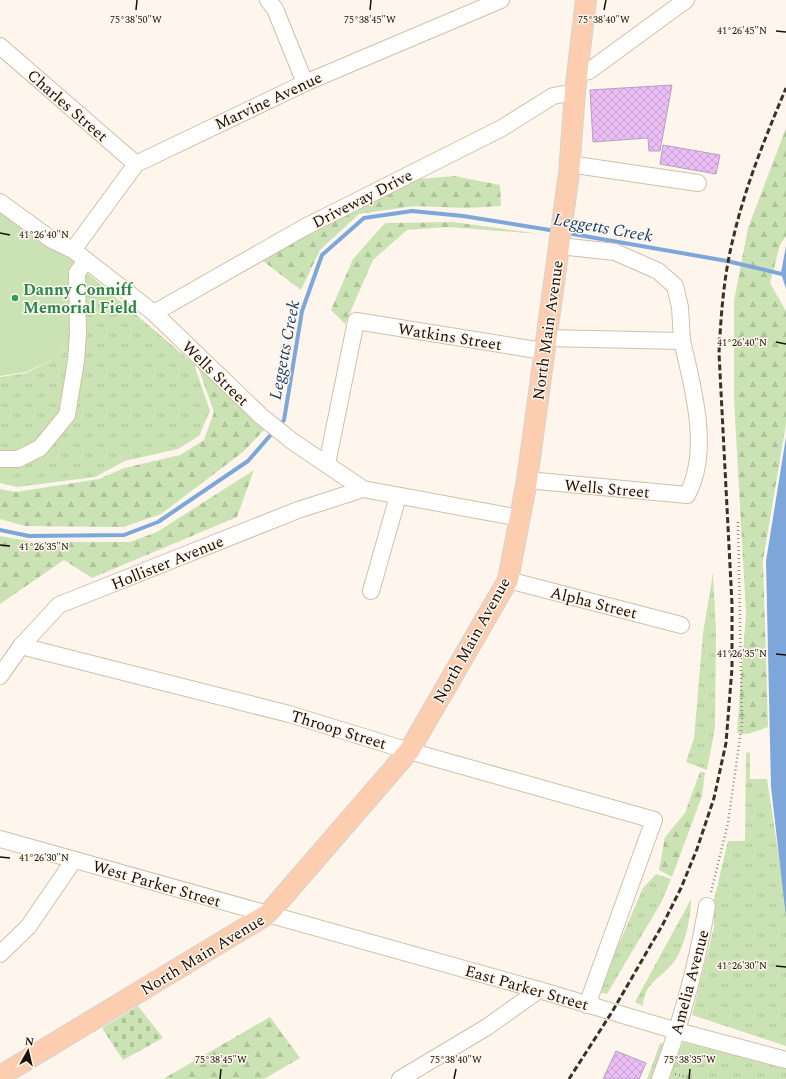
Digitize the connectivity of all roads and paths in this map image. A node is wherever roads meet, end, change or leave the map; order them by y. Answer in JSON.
{"nodes":[{"id":1,"x":268,"y":0,"type":"edge"},
{"id":2,"x":501,"y":0,"type":"edge"},
{"id":3,"x":586,"y":0,"type":"edge"},
{"id":4,"x":686,"y":0,"type":"edge"},
{"id":5,"x":0,"y":46,"type":"edge"},
{"id":6,"x":577,"y":72,"type":"junction"},
{"id":7,"x":305,"y":83,"type":"junction"},
{"id":8,"x":575,"y":92,"type":"junction"},
{"id":9,"x":136,"y":164,"type":"junction"},
{"id":10,"x":569,"y":164,"type":"junction"},
{"id":11,"x":698,"y":183,"type":"dead end"},
{"id":12,"x":0,"y":202,"type":"edge"},
{"id":13,"x":559,"y":244,"type":"junction"},
{"id":14,"x":80,"y":255,"type":"junction"},
{"id":15,"x":154,"y":313,"type":"junction"},
{"id":16,"x":682,"y":341,"type":"junction"},
{"id":17,"x":545,"y":345,"type":"junction"},
{"id":18,"x":0,"y":459,"type":"edge"},
{"id":19,"x":327,"y":464,"type":"junction"},
{"id":20,"x":527,"y":480,"type":"junction"},
{"id":21,"x":363,"y":489,"type":"junction"},
{"id":22,"x":398,"y":496,"type":"junction"},
{"id":23,"x":520,"y":518,"type":"junction"},
{"id":24,"x":738,"y":520,"type":"dead end"},
{"id":25,"x":508,"y":580,"type":"junction"},
{"id":26,"x":371,"y":591,"type":"dead end"},
{"id":27,"x":681,"y":625,"type":"dead end"},
{"id":28,"x":21,"y":646,"type":"junction"},
{"id":29,"x":0,"y":676,"type":"edge"},
{"id":30,"x":409,"y":750,"type":"junction"},
{"id":31,"x":0,"y":840,"type":"edge"},
{"id":32,"x":74,"y":860,"type":"junction"},
{"id":33,"x":707,"y":906,"type":"joint"},
{"id":34,"x":268,"y":914,"type":"junction"},
{"id":35,"x":0,"y":954,"type":"edge"},
{"id":36,"x":539,"y":990,"type":"junction"},
{"id":37,"x":587,"y":1005,"type":"junction"},
{"id":38,"x":677,"y":1031,"type":"junction"},
{"id":39,"x":786,"y":1060,"type":"edge"},
{"id":40,"x":0,"y":1076,"type":"edge"},
{"id":41,"x":400,"y":1079,"type":"edge"},
{"id":42,"x":660,"y":1079,"type":"edge"}],
"edges":[{"from":1,"to":7,"type":"street"},
{"from":2,"to":7,"type":"street","name":"Marvine Avenue"},
{"from":3,"to":6,"type":"main road","name":"North Main Avenue"},
{"from":4,"to":6,"type":"street"},
{"from":5,"to":9,"type":"street","name":"Charles Street"},
{"from":6,"to":8,"type":"main road","name":"North Main Avenue"},
{"from":7,"to":9,"type":"street","name":"Marvine Avenue"},
{"from":8,"to":10,"type":"main road","name":"North Main Avenue"},
{"from":8,"to":15,"type":"street","name":"Driveway Drive"},
{"from":9,"to":14,"type":"street","name":"Marvine Avenue"},
{"from":10,"to":11,"type":"street"},
{"from":10,"to":13,"type":"main road","name":"North Main Avenue"},
{"from":12,"to":14,"type":"street","name":"Wells Street"},
{"from":13,"to":16,"type":"street"},
{"from":13,"to":17,"type":"main road","name":"North Main Avenue"},
{"from":14,"to":15,"type":"street","name":"Wells Street"},
{"from":14,"to":18,"type":"street","name":"Marvine Avenue"},
{"from":15,"to":19,"type":"street","name":"Wells Street"},
{"from":16,"to":17,"type":"street","name":"Watkins Street"},
{"from":16,"to":20,"type":"street","name":"Wells Street"},
{"from":17,"to":19,"type":"street","name":"Watkins Street"},
{"from":17,"to":20,"type":"main road","name":"North Main Avenue"},
{"from":19,"to":21,"type":"street","name":"Wells Street"},
{"from":20,"to":23,"type":"main road","name":"North Main Avenue"},
{"from":21,"to":22,"type":"street","name":"Wells Street"},
{"from":21,"to":28,"type":"street","name":"Hollister Avenue"},
{"from":22,"to":23,"type":"street","name":"Wells Street"},
{"from":22,"to":26,"type":"street"},
{"from":23,"to":25,"type":"main road","name":"North Main Avenue"},
{"from":24,"to":33,"type":"path"},
{"from":25,"to":27,"type":"street","name":"Alpha Street"},
{"from":25,"to":30,"type":"main road","name":"North Main Avenue"},
{"from":28,"to":29,"type":"street","name":"Hollister Avenue"},
{"from":28,"to":30,"type":"street","name":"Throop Street"},
{"from":30,"to":34,"type":"main road","name":"North Main Avenue"},
{"from":30,"to":37,"type":"street","name":"Throop Street"},
{"from":31,"to":32,"type":"street","name":"West Parker Street"},
{"from":32,"to":34,"type":"street","name":"West Parker Street"},
{"from":32,"to":35,"type":"street"},
{"from":33,"to":38,"type":"street","name":"Amelia Avenue"},
{"from":34,"to":36,"type":"street","name":"East Parker Street"},
{"from":34,"to":40,"type":"main road","name":"North Main Avenue"},
{"from":36,"to":37,"type":"street","name":"East Parker Street"},
{"from":36,"to":41,"type":"street"},
{"from":37,"to":38,"type":"street","name":"East Parker Street"},
{"from":38,"to":39,"type":"street","name":"East Parker Street"},
{"from":38,"to":42,"type":"street","name":"Amelia Avenue"}]}
